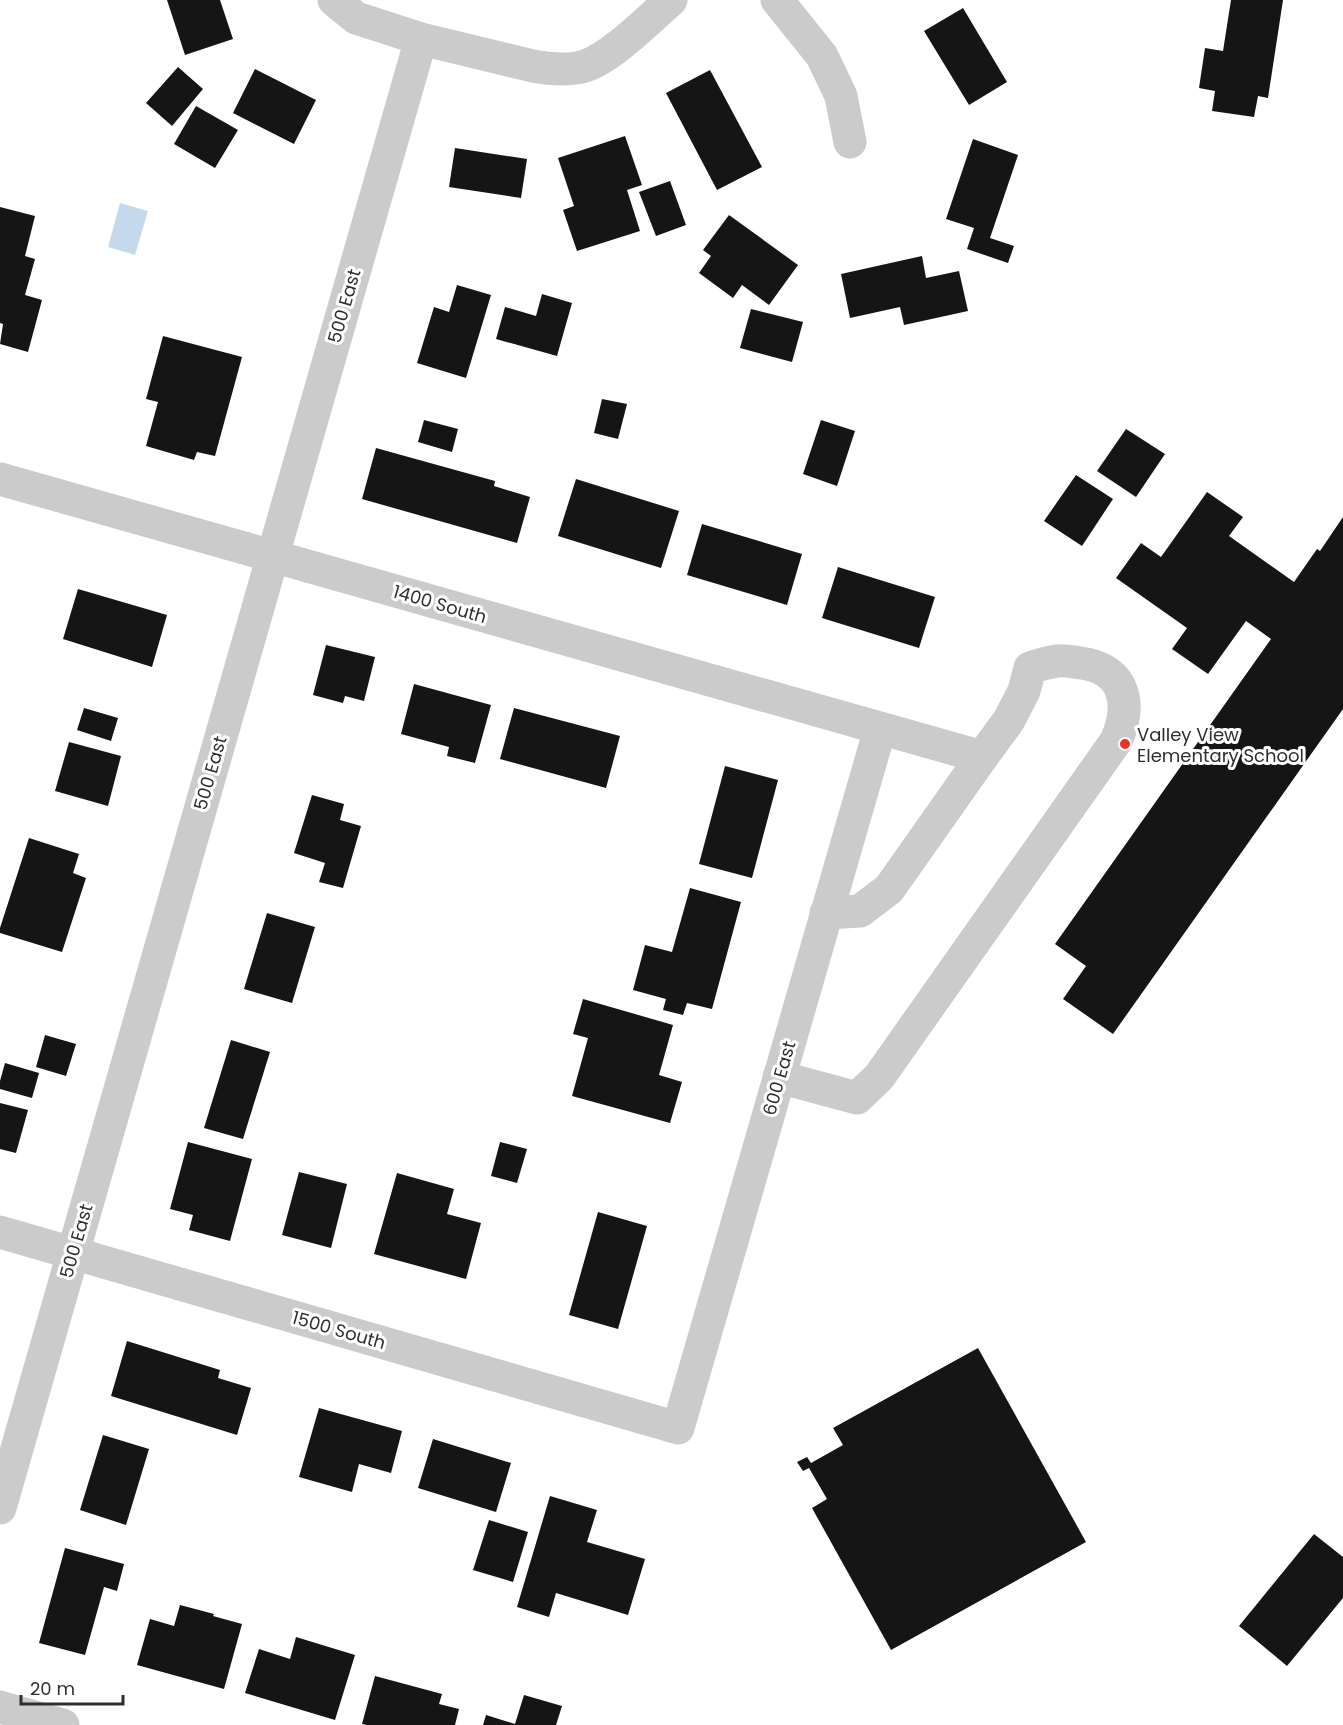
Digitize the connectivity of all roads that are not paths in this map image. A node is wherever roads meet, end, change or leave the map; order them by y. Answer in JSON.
{"nodes":[{"id":1,"x":334,"y":0,"type":"edge"},
{"id":2,"x":671,"y":0,"type":"edge"},
{"id":3,"x":777,"y":0,"type":"edge"},
{"id":4,"x":421,"y":39,"type":"junction"},
{"id":5,"x":850,"y":142,"type":"dead end"},
{"id":6,"x":0,"y":479,"type":"edge"},
{"id":7,"x":272,"y":556,"type":"junction"},
{"id":8,"x":880,"y":729,"type":"junction"},
{"id":9,"x":982,"y":757,"type":"junction"},
{"id":10,"x":826,"y":913,"type":"junction"},
{"id":11,"x":779,"y":1077,"type":"junction"},
{"id":12,"x":0,"y":1232,"type":"edge"},
{"id":13,"x":73,"y":1254,"type":"junction"},
{"id":14,"x":678,"y":1428,"type":"joint"},
{"id":15,"x":0,"y":1508,"type":"edge"},
{"id":16,"x":0,"y":1707,"type":"edge"},
{"id":17,"x":63,"y":1725,"type":"edge"}],
"edges":[{"from":1,"to":4,"type":"street"},
{"from":2,"to":4,"type":"street"},
{"from":3,"to":5,"type":"street"},
{"from":4,"to":7,"type":"street","name":"500 East"},
{"from":6,"to":7,"type":"street","name":"1400 South"},
{"from":7,"to":8,"type":"street","name":"1400 South"},
{"from":7,"to":13,"type":"street","name":"500 East"},
{"from":8,"to":9,"type":"street","name":"1400 South"},
{"from":8,"to":10,"type":"street","name":"600 East"},
{"from":9,"to":10,"type":"street"},
{"from":9,"to":11,"type":"street"},
{"from":10,"to":11,"type":"street","name":"600 East"},
{"from":11,"to":14,"type":"street","name":"600 East"},
{"from":12,"to":13,"type":"street","name":"1500 South"},
{"from":13,"to":14,"type":"street","name":"1500 South"},
{"from":13,"to":15,"type":"street","name":"500 East"},
{"from":16,"to":17,"type":"street"}]}
